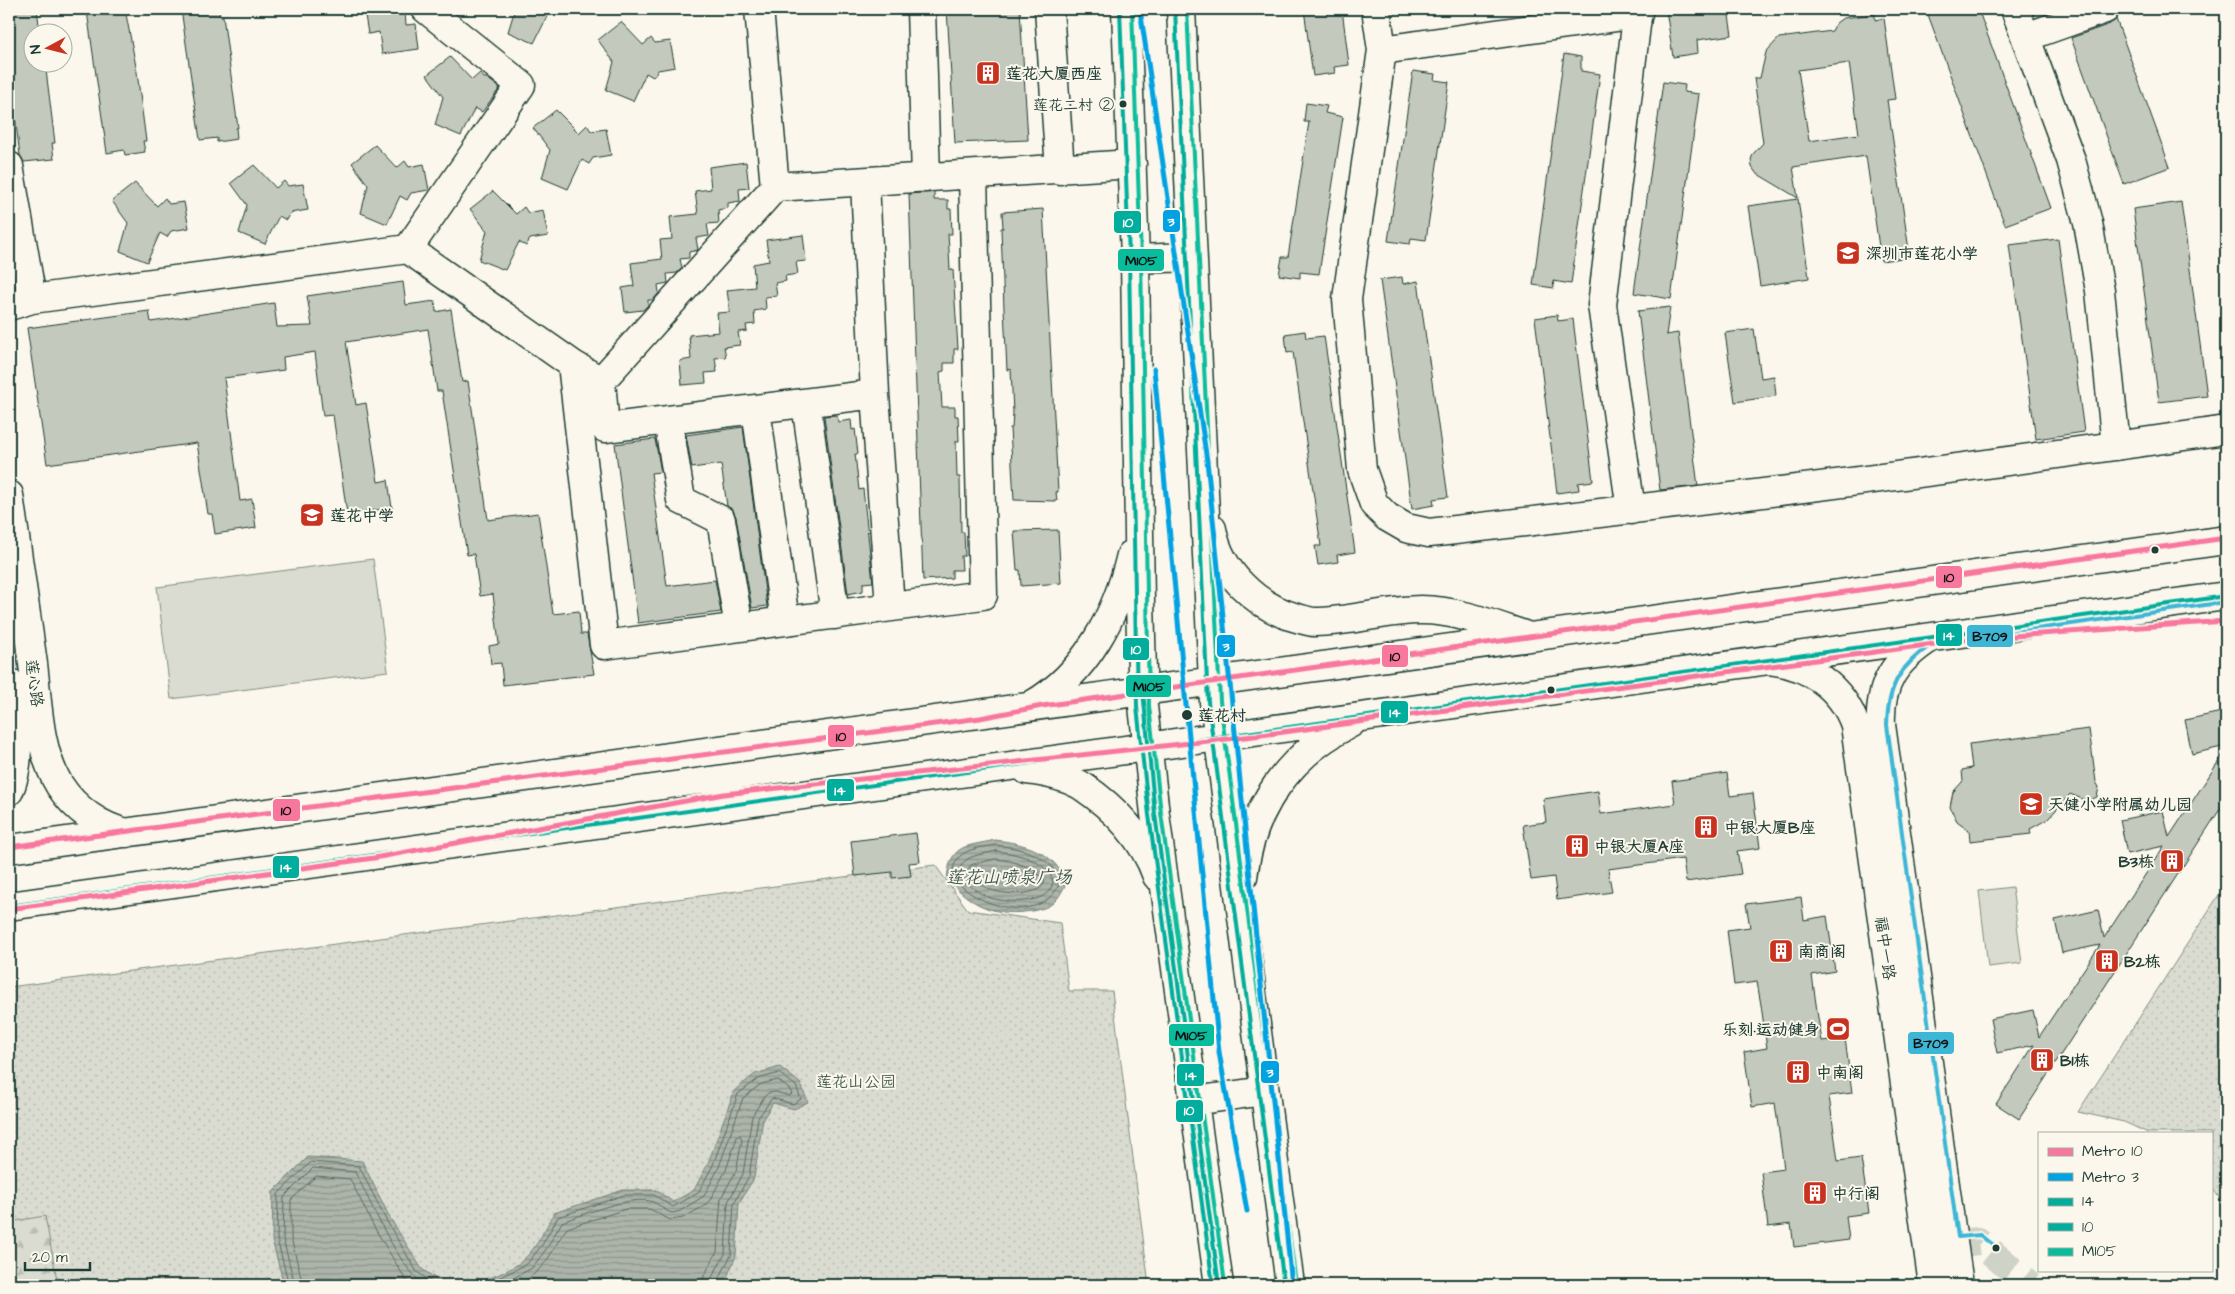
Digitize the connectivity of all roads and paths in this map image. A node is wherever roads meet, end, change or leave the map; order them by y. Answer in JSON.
{"nodes":[{"id":1,"x":426,"y":9,"type":"edge"},
{"id":2,"x":759,"y":9,"type":"edge"},
{"id":3,"x":921,"y":9,"type":"edge"},
{"id":4,"x":1049,"y":9,"type":"edge"},
{"id":5,"x":1126,"y":9,"type":"edge"},
{"id":6,"x":1181,"y":9,"type":"edge"},
{"id":7,"x":1376,"y":9,"type":"edge"},
{"id":8,"x":2015,"y":9,"type":"edge"},
{"id":9,"x":2105,"y":9,"type":"edge"},
{"id":10,"x":1638,"y":12,"type":"edge"},
{"id":11,"x":2026,"y":37,"type":"junction"},
{"id":12,"x":1382,"y":50,"type":"junction"},
{"id":13,"x":1132,"y":164,"type":"junction"},
{"id":14,"x":9,"y":166,"type":"edge"},
{"id":15,"x":1060,"y":170,"type":"junction"},
{"id":16,"x":973,"y":175,"type":"junction"},
{"id":17,"x":926,"y":178,"type":"junction"},
{"id":18,"x":865,"y":182,"type":"junction"},
{"id":19,"x":775,"y":187,"type":"junction"},
{"id":20,"x":408,"y":249,"type":"junction"},
{"id":21,"x":1192,"y":257,"type":"junction"},
{"id":22,"x":1135,"y":259,"type":"junction"},
{"id":23,"x":20,"y":302,"type":"edge"},
{"id":24,"x":572,"y":364,"type":"junction"},
{"id":25,"x":601,"y":381,"type":"junction"},
{"id":26,"x":875,"y":394,"type":"junction"},
{"id":27,"x":806,"y":403,"type":"junction"},
{"id":28,"x":756,"y":409,"type":"junction"},
{"id":29,"x":668,"y":420,"type":"junction"},
{"id":30,"x":2226,"y":430,"type":"edge"},
{"id":31,"x":2116,"y":446,"type":"junction"},
{"id":32,"x":1202,"y":471,"type":"junction"},
{"id":33,"x":1139,"y":492,"type":"junction"},
{"id":34,"x":9,"y":495,"type":"edge"},
{"id":35,"x":1631,"y":510,"type":"junction"},
{"id":36,"x":2226,"y":540,"type":"edge"},
{"id":37,"x":2226,"y":596,"type":"edge"},
{"id":38,"x":890,"y":607,"type":"junction"},
{"id":39,"x":835,"y":614,"type":"junction"},
{"id":40,"x":785,"y":621,"type":"junction"},
{"id":41,"x":739,"y":627,"type":"junction"},
{"id":42,"x":1531,"y":637,"type":"junction"},
{"id":43,"x":1930,"y":638,"type":"junction"},
{"id":44,"x":1767,"y":660,"type":"junction"},
{"id":45,"x":1213,"y":681,"type":"junction"},
{"id":46,"x":9,"y":682,"type":"edge"},
{"id":47,"x":1143,"y":691,"type":"junction"},
{"id":48,"x":1028,"y":707,"type":"junction"},
{"id":49,"x":1363,"y":717,"type":"junction"},
{"id":50,"x":1218,"y":737,"type":"junction"},
{"id":51,"x":1147,"y":747,"type":"junction"},
{"id":52,"x":1871,"y":747,"type":"junction"},
{"id":53,"x":1006,"y":767,"type":"junction"},
{"id":54,"x":11,"y":778,"type":"edge"},
{"id":55,"x":127,"y":833,"type":"junction"},
{"id":56,"x":9,"y":850,"type":"edge"},
{"id":57,"x":9,"y":906,"type":"edge"},
{"id":58,"x":1168,"y":908,"type":"junction"},
{"id":59,"x":1242,"y":923,"type":"junction"},
{"id":60,"x":1264,"y":1091,"type":"junction"},
{"id":61,"x":1194,"y":1101,"type":"junction"},
{"id":62,"x":1218,"y":1285,"type":"edge"},
{"id":63,"x":1290,"y":1285,"type":"edge"},
{"id":64,"x":1933,"y":1285,"type":"edge"},
{"id":65,"x":1959,"y":1285,"type":"edge"}],
"edges":[{"from":1,"to":20,"type":"main road"},
{"from":2,"to":19,"type":"main road"},
{"from":3,"to":17,"type":"main road"},
{"from":4,"to":15,"type":"main road"},
{"from":5,"to":13,"type":"main road"},
{"from":6,"to":21,"type":"main road"},
{"from":7,"to":12,"type":"main road"},
{"from":8,"to":11,"type":"main road"},
{"from":9,"to":11,"type":"main road"},
{"from":10,"to":12,"type":"main road"},
{"from":10,"to":35,"type":"main road"},
{"from":11,"to":31,"type":"main road"},
{"from":12,"to":35,"type":"main road"},
{"from":13,"to":15,"type":"main road"},
{"from":13,"to":22,"type":"main road"},
{"from":14,"to":23,"type":"main road"},
{"from":15,"to":16,"type":"main road"},
{"from":16,"to":17,"type":"main road"},
{"from":16,"to":38,"type":"main road"},
{"from":17,"to":18,"type":"main road"},
{"from":18,"to":19,"type":"main road"},
{"from":18,"to":26,"type":"main road"},
{"from":19,"to":25,"type":"main road"},
{"from":20,"to":23,"type":"main road"},
{"from":20,"to":24,"type":"main road"},
{"from":21,"to":22,"type":"main road"},
{"from":21,"to":32,"type":"main road"},
{"from":22,"to":33,"type":"main road"},
{"from":24,"to":25,"type":"main road"},
{"from":24,"to":41,"type":"main road"},
{"from":25,"to":29,"type":"main road"},
{"from":26,"to":27,"type":"main road"},
{"from":26,"to":38,"type":"main road"},
{"from":27,"to":28,"type":"main road"},
{"from":27,"to":39,"type":"main road"},
{"from":28,"to":29,"type":"main road"},
{"from":28,"to":40,"type":"main road"},
{"from":29,"to":41,"type":"main road"},
{"from":30,"to":31,"type":"main road"},
{"from":31,"to":35,"type":"main road"},
{"from":32,"to":42,"type":"main road"},
{"from":32,"to":45,"type":"main road"},
{"from":33,"to":47,"type":"main road"},
{"from":33,"to":48,"type":"main road"},
{"from":34,"to":55,"type":"main road","name":"莲心路"},
{"from":36,"to":42,"type":"main road"},
{"from":37,"to":43,"type":"main road"},
{"from":38,"to":39,"type":"main road"},
{"from":39,"to":40,"type":"main road"},
{"from":40,"to":41,"type":"main road"},
{"from":42,"to":45,"type":"main road"},
{"from":43,"to":44,"type":"main road"},
{"from":43,"to":52,"type":"main road","name":"福中一路"},
{"from":44,"to":49,"type":"main road"},
{"from":44,"to":52,"type":"main road","name":"福中一路"},
{"from":45,"to":47,"type":"main road"},
{"from":45,"to":50,"type":"main road"},
{"from":46,"to":54,"type":"main road","name":"莲心路"},
{"from":47,"to":48,"type":"main road"},
{"from":47,"to":51,"type":"main road"},
{"from":48,"to":55,"type":"main road"},
{"from":49,"to":50,"type":"main road"},
{"from":49,"to":59,"type":"main road"},
{"from":50,"to":51,"type":"main road"},
{"from":50,"to":59,"type":"main road"},
{"from":51,"to":53,"type":"main road"},
{"from":51,"to":58,"type":"main road"},
{"from":52,"to":64,"type":"main road","name":"福中一路"},
{"from":52,"to":65,"type":"main road","name":"福中一路"},
{"from":53,"to":57,"type":"main road"},
{"from":53,"to":58,"type":"main road"},
{"from":55,"to":56,"type":"main road"},
{"from":58,"to":61,"type":"main road"},
{"from":59,"to":60,"type":"main road"},
{"from":60,"to":61,"type":"main road"},
{"from":60,"to":63,"type":"main road"},
{"from":61,"to":62,"type":"main road"}]}
